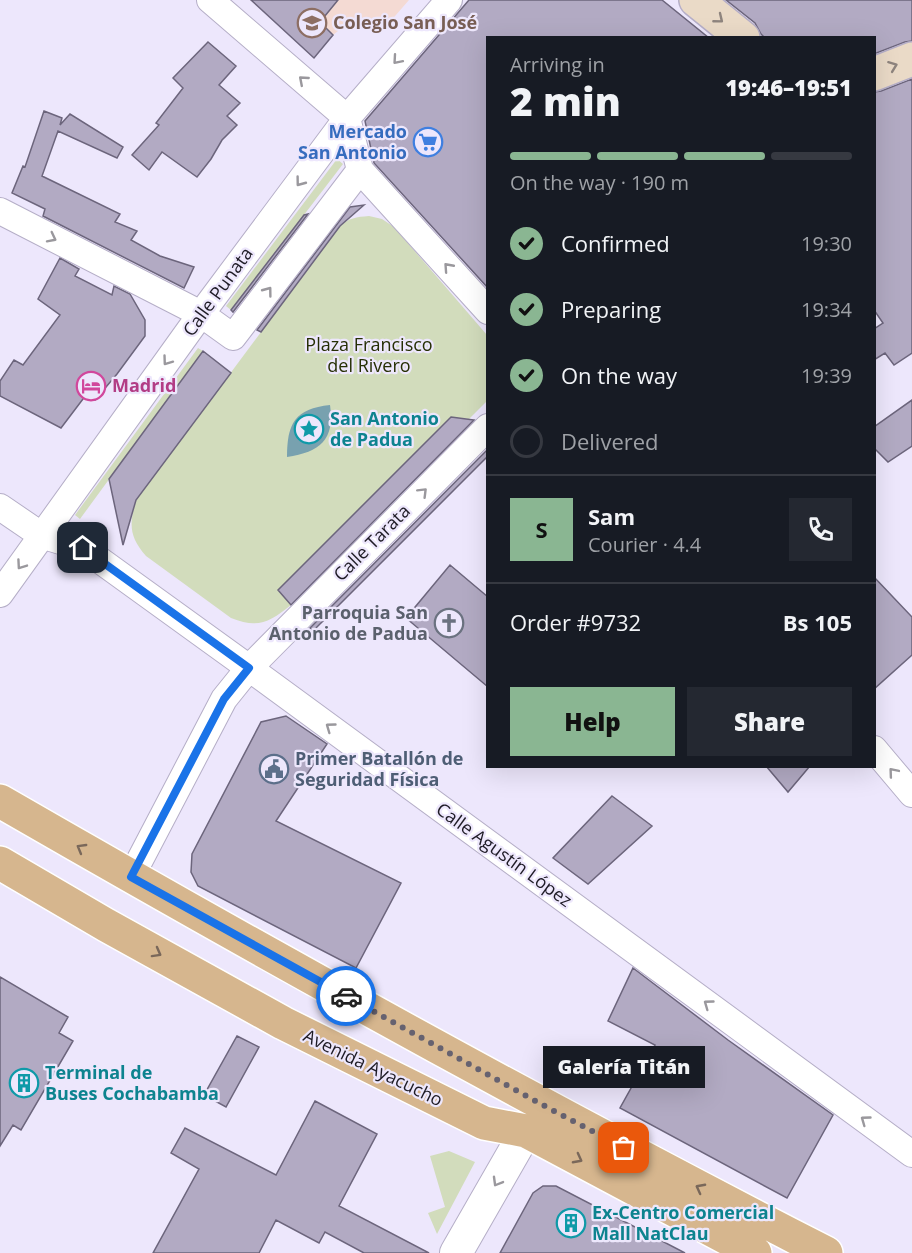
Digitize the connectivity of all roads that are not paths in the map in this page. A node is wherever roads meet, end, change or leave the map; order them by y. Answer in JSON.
{"nodes":[{"id":1,"x":210,"y":0,"type":"edge"},
{"id":2,"x":449,"y":0,"type":"edge"},
{"id":3,"x":696,"y":0,"type":"edge"},
{"id":4,"x":740,"y":36,"type":"edge"},
{"id":5,"x":912,"y":59,"type":"edge"},
{"id":6,"x":876,"y":73,"type":"edge"},
{"id":7,"x":347,"y":118,"type":"junction"},
{"id":8,"x":360,"y":170,"type":"junction"},
{"id":9,"x":0,"y":212,"type":"edge"},
{"id":10,"x":486,"y":308,"type":"edge"},
{"id":11,"x":201,"y":314,"type":"junction"},
{"id":12,"x":486,"y":429,"type":"edge"},
{"id":13,"x":0,"y":507,"type":"edge"},
{"id":14,"x":41,"y":535,"type":"junction"},
{"id":15,"x":0,"y":594,"type":"edge"},
{"id":16,"x":249,"y":668,"type":"junction"},
{"id":17,"x":876,"y":751,"type":"edge"},
{"id":18,"x":912,"y":794,"type":"edge"},
{"id":19,"x":0,"y":801,"type":"edge"},
{"id":20,"x":0,"y":863,"type":"edge"},
{"id":21,"x":131,"y":877,"type":"junction"},
{"id":22,"x":533,"y":1118,"type":"junction"},
{"id":23,"x":912,"y":1154,"type":"edge"},
{"id":24,"x":456,"y":1253,"type":"edge"},
{"id":25,"x":754,"y":1253,"type":"edge"},
{"id":26,"x":826,"y":1253,"type":"edge"}],
"edges":[{"from":7,"to":1,"type":"street","one_way":true},
{"from":2,"to":7,"type":"street","name":"Calle Punata","one_way":true},
{"from":3,"to":4,"type":"main road","one_way":true},
{"from":6,"to":5,"type":"main road","one_way":true},
{"from":7,"to":8,"type":"street"},
{"from":7,"to":11,"type":"street","name":"Calle Punata","one_way":true},
{"from":10,"to":8,"type":"street","one_way":true},
{"from":11,"to":8,"type":"street","one_way":true},
{"from":9,"to":11,"type":"street","one_way":true},
{"from":11,"to":14,"type":"street","name":"Calle Punata","one_way":true},
{"from":16,"to":12,"type":"street","name":"Calle Tarata","one_way":true},
{"from":13,"to":14,"type":"street","name":"Calle Agustín López"},
{"from":14,"to":15,"type":"street","name":"Calle Punata","one_way":true},
{"from":14,"to":16,"type":"street","name":"Calle Agustín López"},
{"from":16,"to":21,"type":"street","name":"Calle Tarata"},
{"from":23,"to":16,"type":"street","name":"Calle Agustín López","one_way":true},
{"from":18,"to":17,"type":"street","one_way":true},
{"from":21,"to":19,"type":"main road","name":"Avenida Ayacucho","one_way":true},
{"from":20,"to":22,"type":"main road","name":"Avenida Ayacucho","one_way":true},
{"from":21,"to":22,"type":"main road","name":"Avenida Ayacucho"},
{"from":22,"to":24,"type":"street","one_way":true},
{"from":22,"to":25,"type":"main road","name":"Avenida Ayacucho","one_way":true},
{"from":26,"to":22,"type":"main road","name":"Avenida Ayacucho","one_way":true}]}
